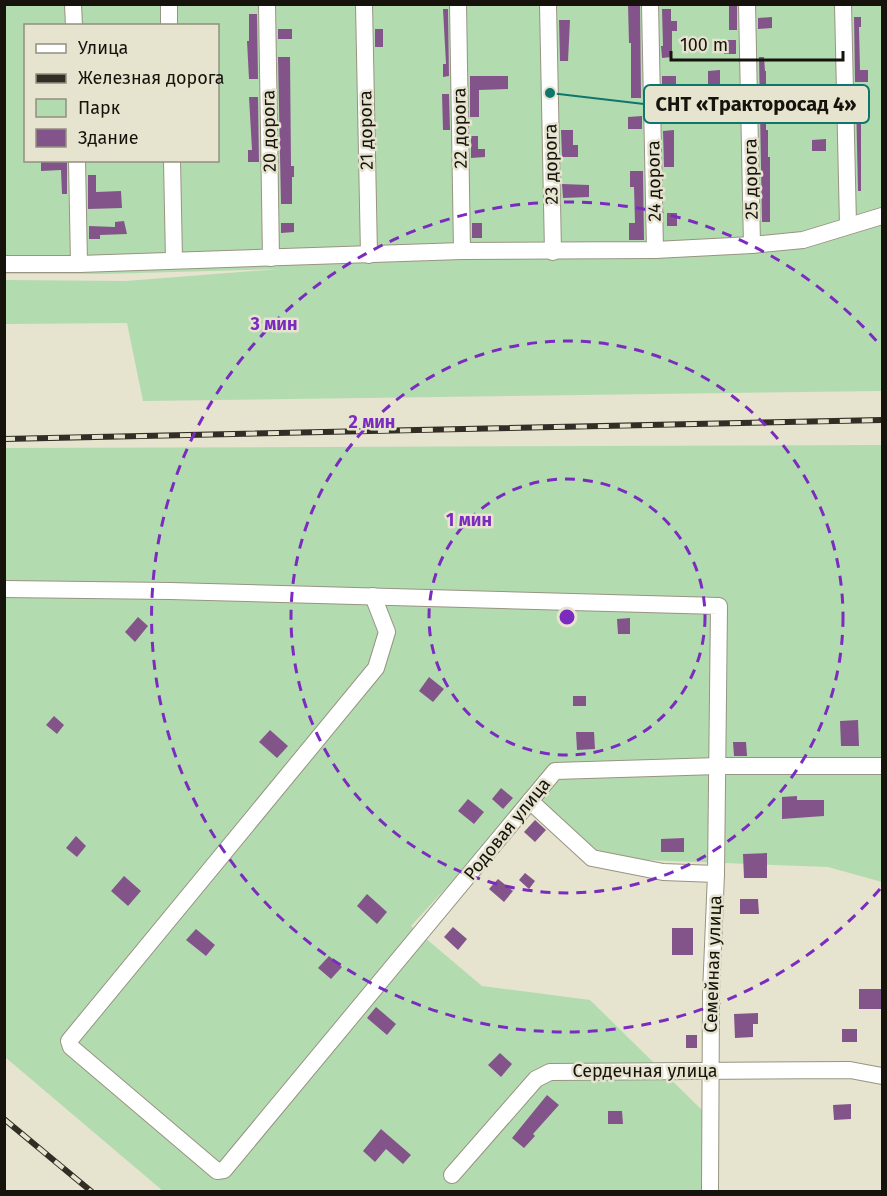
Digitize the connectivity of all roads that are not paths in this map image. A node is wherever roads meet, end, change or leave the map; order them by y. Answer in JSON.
{"nodes":[{"id":1,"x":73,"y":4,"type":"edge"},
{"id":2,"x":169,"y":4,"type":"edge"},
{"id":3,"x":267,"y":4,"type":"edge"},
{"id":4,"x":364,"y":4,"type":"edge"},
{"id":5,"x":458,"y":4,"type":"edge"},
{"id":6,"x":548,"y":4,"type":"edge"},
{"id":7,"x":650,"y":4,"type":"edge"},
{"id":8,"x":747,"y":4,"type":"edge"},
{"id":9,"x":843,"y":4,"type":"edge"},
{"id":10,"x":74,"y":24,"type":"edge"},
{"id":11,"x":169,"y":24,"type":"edge"},
{"id":12,"x":76,"y":162,"type":"edge"},
{"id":13,"x":172,"y":162,"type":"edge"},
{"id":14,"x":882,"y":216,"type":"edge"},
{"id":15,"x":848,"y":225,"type":"junction"},
{"id":16,"x":752,"y":245,"type":"junction"},
{"id":17,"x":655,"y":250,"type":"junction"},
{"id":18,"x":462,"y":251,"type":"junction"},
{"id":19,"x":553,"y":252,"type":"junction"},
{"id":20,"x":369,"y":255,"type":"junction"},
{"id":21,"x":271,"y":258,"type":"junction"},
{"id":22,"x":174,"y":260,"type":"junction"},
{"id":23,"x":4,"y":264,"type":"edge"},
{"id":24,"x":79,"y":264,"type":"junction"},
{"id":25,"x":4,"y":589,"type":"edge"},
{"id":26,"x":373,"y":596,"type":"junction"},
{"id":27,"x":718,"y":766,"type":"junction"},
{"id":28,"x":882,"y":766,"type":"edge"},
{"id":29,"x":530,"y":801,"type":"junction"},
{"id":30,"x":716,"y":874,"type":"junction"},
{"id":31,"x":711,"y":1071,"type":"junction"},
{"id":32,"x":882,"y":1076,"type":"edge"},
{"id":33,"x":452,"y":1175,"type":"dead end"},
{"id":34,"x":710,"y":1191,"type":"edge"}],
"edges":[{"from":1,"to":10,"type":"street"},
{"from":2,"to":11,"type":"street"},
{"from":3,"to":21,"type":"street","name":"20 дорога"},
{"from":4,"to":20,"type":"street","name":"21 дорога"},
{"from":5,"to":18,"type":"street","name":"22 дорога"},
{"from":6,"to":19,"type":"street","name":"23 дорога"},
{"from":7,"to":17,"type":"street","name":"24 дорога"},
{"from":8,"to":16,"type":"street","name":"25 дорога"},
{"from":9,"to":15,"type":"street"},
{"from":12,"to":24,"type":"street"},
{"from":13,"to":22,"type":"street"},
{"from":14,"to":15,"type":"street"},
{"from":15,"to":16,"type":"street"},
{"from":16,"to":17,"type":"street"},
{"from":17,"to":19,"type":"street"},
{"from":18,"to":19,"type":"street"},
{"from":18,"to":20,"type":"street"},
{"from":20,"to":21,"type":"street"},
{"from":21,"to":22,"type":"street"},
{"from":22,"to":24,"type":"street"},
{"from":23,"to":24,"type":"street"},
{"from":25,"to":26,"type":"street"},
{"from":26,"to":27,"type":"street"},
{"from":26,"to":29,"type":"street","name":"Родовая улица"},
{"from":27,"to":28,"type":"street","name":"Родовая улица"},
{"from":27,"to":29,"type":"street","name":"Родовая улица"},
{"from":27,"to":30,"type":"street"},
{"from":29,"to":30,"type":"street","name":"Семейная улица"},
{"from":30,"to":31,"type":"street","name":"Семейная улица"},
{"from":31,"to":32,"type":"street","name":"Сердечная улица"},
{"from":31,"to":33,"type":"street","name":"Сердечная улица"},
{"from":31,"to":34,"type":"street","name":"Семейная улица"}]}
